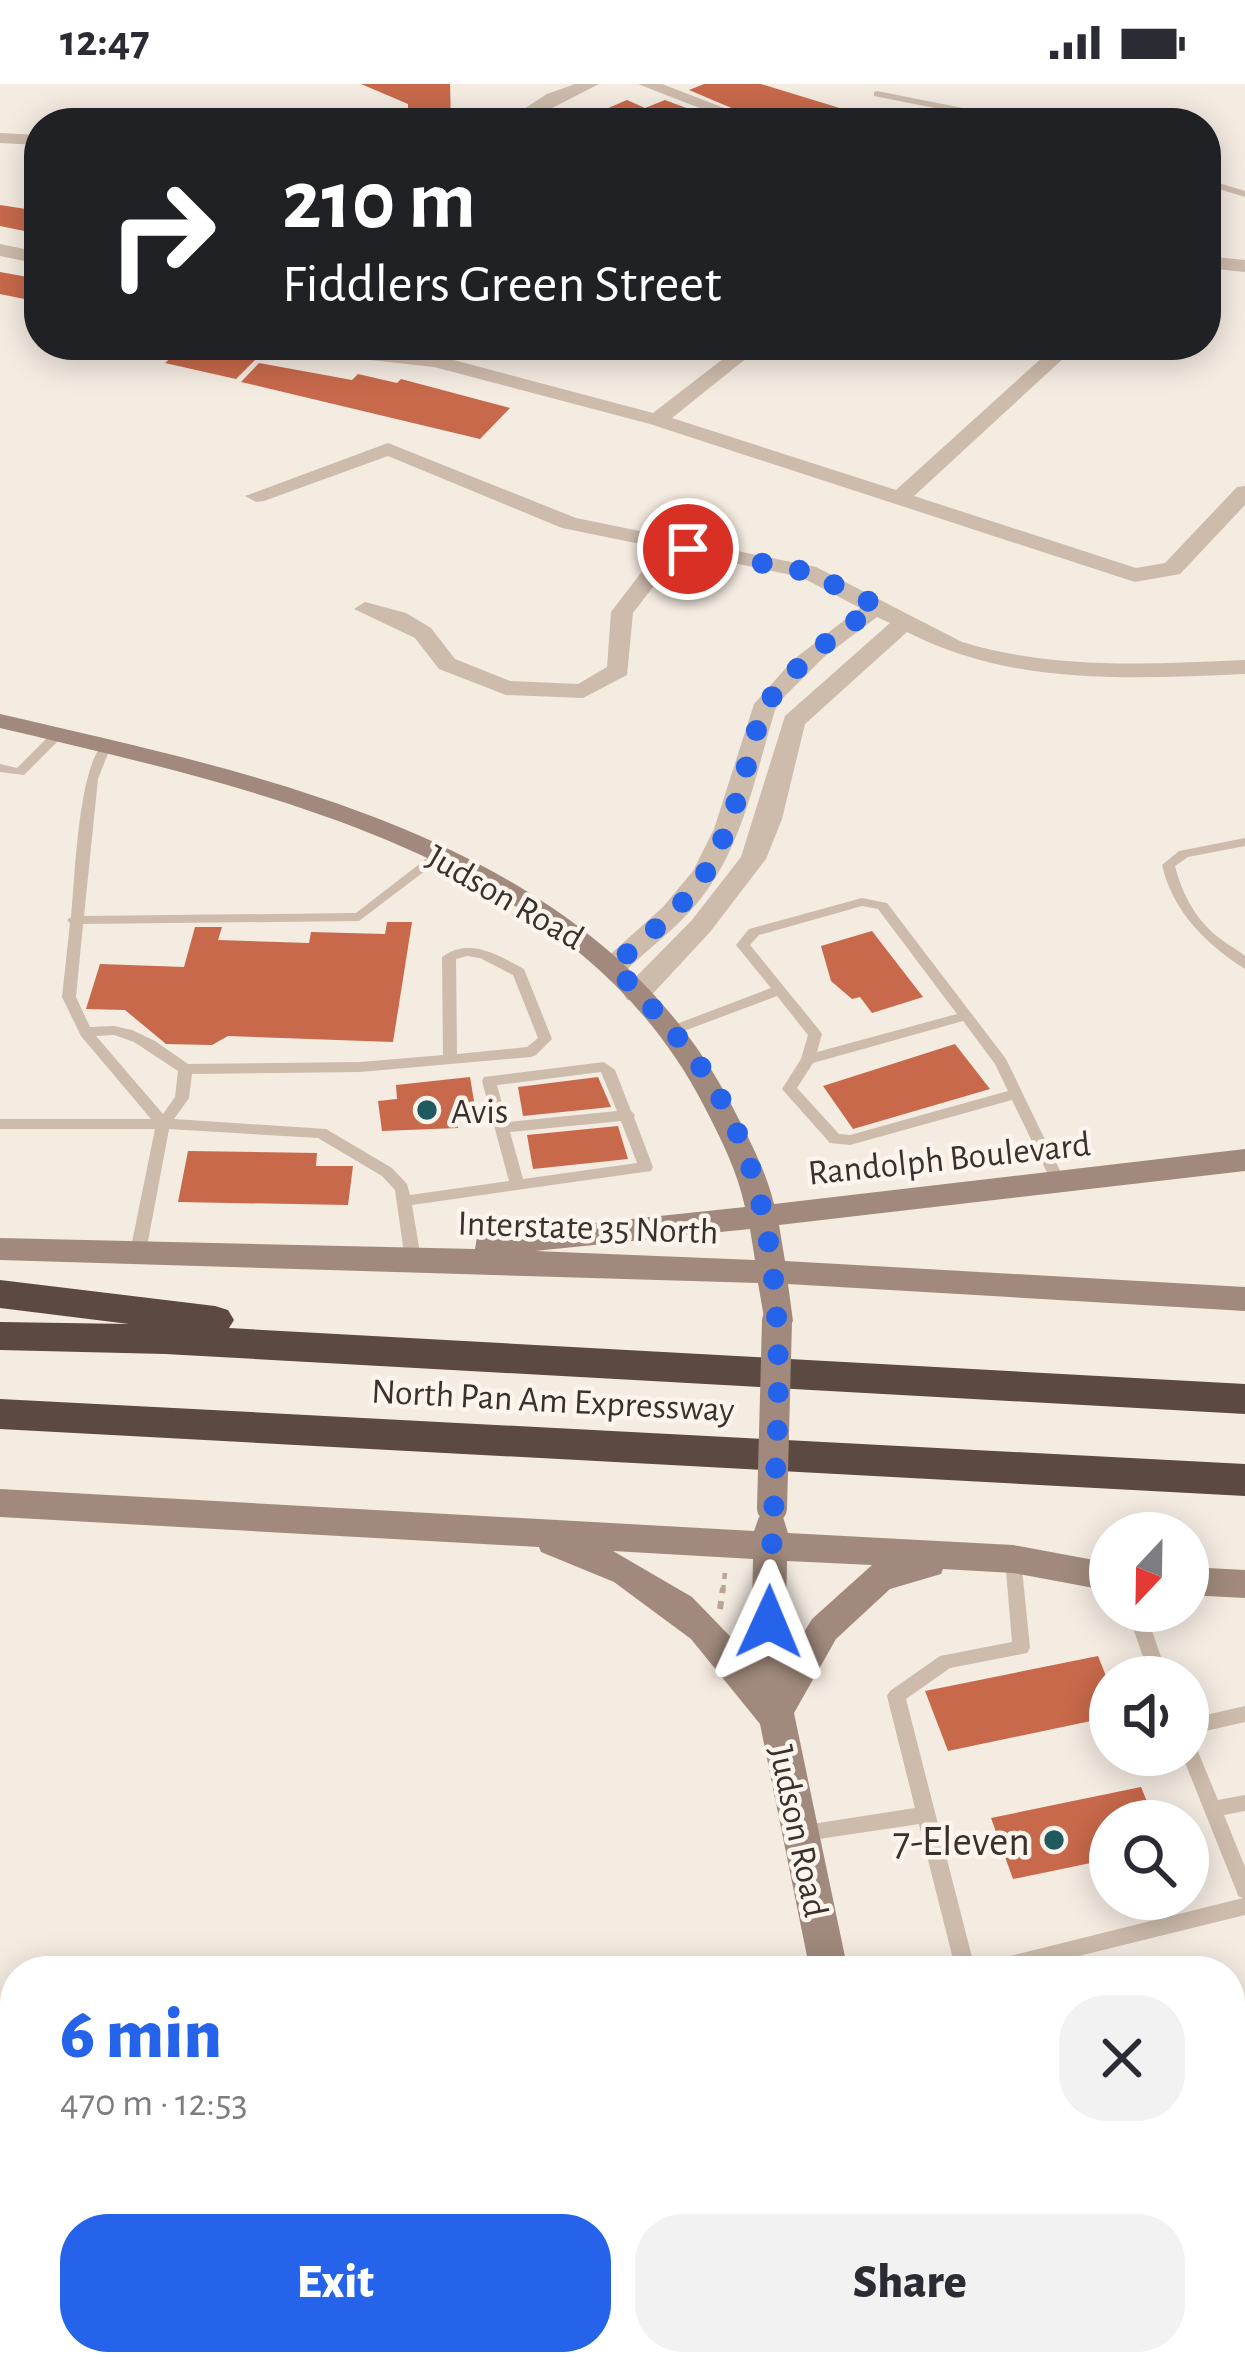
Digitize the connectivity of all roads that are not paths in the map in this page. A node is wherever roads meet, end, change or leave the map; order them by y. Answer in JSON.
{"nodes":[{"id":1,"x":591,"y":84,"type":"edge"},
{"id":2,"x":646,"y":84,"type":"edge"},
{"id":3,"x":877,"y":94,"type":"dead end"},
{"id":4,"x":537,"y":108,"type":"edge"},
{"id":5,"x":712,"y":108,"type":"edge"},
{"id":6,"x":947,"y":108,"type":"edge"},
{"id":7,"x":426,"y":360,"type":"edge"},
{"id":8,"x":734,"y":360,"type":"edge"},
{"id":9,"x":1052,"y":360,"type":"edge"},
{"id":10,"x":435,"y":361,"type":"joint"},
{"id":11,"x":657,"y":421,"type":"junction"},
{"id":12,"x":1245,"y":492,"type":"edge"},
{"id":13,"x":256,"y":496,"type":"dead end"},
{"id":14,"x":899,"y":499,"type":"junction"},
{"id":15,"x":673,"y":546,"type":"junction"},
{"id":16,"x":878,"y":606,"type":"junction"},
{"id":17,"x":365,"y":609,"type":"dead end"},
{"id":18,"x":905,"y":622,"type":"junction"},
{"id":19,"x":1245,"y":668,"type":"edge"},
{"id":20,"x":0,"y":721,"type":"edge"},
{"id":21,"x":58,"y":734,"type":"junction"},
{"id":22,"x":105,"y":746,"type":"junction"},
{"id":23,"x":0,"y":768,"type":"edge"},
{"id":24,"x":1245,"y":842,"type":"edge"},
{"id":25,"x":440,"y":855,"type":"junction"},
{"id":26,"x":74,"y":920,"type":"junction"},
{"id":27,"x":1245,"y":964,"type":"edge"},
{"id":28,"x":614,"y":966,"type":"junction"},
{"id":29,"x":780,"y":990,"type":"junction"},
{"id":30,"x":638,"y":993,"type":"junction"},
{"id":31,"x":965,"y":1016,"type":"junction"},
{"id":32,"x":671,"y":1031,"type":"junction"},
{"id":33,"x":86,"y":1034,"type":"junction"},
{"id":34,"x":450,"y":1059,"type":"junction"},
{"id":35,"x":808,"y":1059,"type":"junction"},
{"id":36,"x":185,"y":1069,"type":"junction"},
{"id":37,"x":1016,"y":1094,"type":"junction"},
{"id":38,"x":628,"y":1115,"type":"junction"},
{"id":39,"x":0,"y":1124,"type":"edge"},
{"id":40,"x":163,"y":1124,"type":"junction"},
{"id":41,"x":502,"y":1128,"type":"junction"},
{"id":42,"x":1245,"y":1160,"type":"edge"},
{"id":43,"x":517,"y":1185,"type":"junction"},
{"id":44,"x":1060,"y":1185,"type":"junction"},
{"id":45,"x":404,"y":1201,"type":"junction"},
{"id":46,"x":761,"y":1217,"type":"junction"},
{"id":47,"x":0,"y":1249,"type":"edge"},
{"id":48,"x":139,"y":1252,"type":"junction"},
{"id":49,"x":412,"y":1253,"type":"junction"},
{"id":50,"x":374,"y":1256,"type":"junction"},
{"id":51,"x":772,"y":1272,"type":"junction"},
{"id":52,"x":0,"y":1294,"type":"edge"},
{"id":53,"x":1245,"y":1299,"type":"edge"},
{"id":54,"x":0,"y":1336,"type":"edge"},
{"id":55,"x":527,"y":1361,"type":"junction"},
{"id":56,"x":1245,"y":1400,"type":"edge"},
{"id":57,"x":0,"y":1414,"type":"edge"},
{"id":58,"x":1245,"y":1480,"type":"edge"},
{"id":59,"x":0,"y":1503,"type":"edge"},
{"id":60,"x":513,"y":1529,"type":"junction"},
{"id":61,"x":770,"y":1546,"type":"junction"},
{"id":62,"x":957,"y":1556,"type":"junction"},
{"id":63,"x":1013,"y":1559,"type":"junction"},
{"id":64,"x":1089,"y":1573,"type":"edge"},
{"id":65,"x":1209,"y":1582,"type":"edge"},
{"id":66,"x":1245,"y":1584,"type":"edge"},
{"id":67,"x":1245,"y":1714,"type":"edge"},
{"id":68,"x":776,"y":1715,"type":"junction"},
{"id":69,"x":1209,"y":1722,"type":"edge"},
{"id":70,"x":1199,"y":1776,"type":"edge"},
{"id":71,"x":1245,"y":1803,"type":"edge"},
{"id":72,"x":1213,"y":1810,"type":"junction"},
{"id":73,"x":927,"y":1815,"type":"junction"},
{"id":74,"x":799,"y":1834,"type":"junction"},
{"id":75,"x":1245,"y":1890,"type":"edge"},
{"id":76,"x":1245,"y":1906,"type":"edge"},
{"id":77,"x":826,"y":1956,"type":"edge"},
{"id":78,"x":962,"y":1956,"type":"edge"},
{"id":79,"x":1041,"y":1956,"type":"edge"}],
"edges":[{"from":1,"to":4,"type":"street"},
{"from":2,"to":5,"type":"street"},
{"from":3,"to":6,"type":"lane"},
{"from":7,"to":10,"type":"street"},
{"from":8,"to":11,"type":"street"},
{"from":9,"to":14,"type":"street"},
{"from":10,"to":11,"type":"street"},
{"from":11,"to":14,"type":"street"},
{"from":12,"to":14,"type":"street"},
{"from":13,"to":15,"type":"street"},
{"from":15,"to":16,"type":"street"},
{"from":15,"to":17,"type":"street"},
{"from":16,"to":18,"type":"street"},
{"from":16,"to":28,"type":"street"},
{"from":18,"to":19,"type":"street"},
{"from":18,"to":30,"type":"street"},
{"from":20,"to":21,"type":"main road","name":"Judson Road"},
{"from":21,"to":22,"type":"main road","name":"Judson Road"},
{"from":21,"to":23,"type":"lane"},
{"from":22,"to":25,"type":"main road","name":"Judson Road"},
{"from":22,"to":26,"type":"lane"},
{"from":24,"to":27,"type":"lane"},
{"from":25,"to":26,"type":"lane"},
{"from":25,"to":28,"type":"main road","name":"Judson Road"},
{"from":26,"to":33,"type":"lane"},
{"from":28,"to":30,"type":"main road","name":"Judson Road"},
{"from":29,"to":31,"type":"lane"},
{"from":29,"to":32,"type":"lane"},
{"from":29,"to":35,"type":"lane"},
{"from":30,"to":32,"type":"main road","name":"Judson Road"},
{"from":31,"to":35,"type":"lane"},
{"from":31,"to":37,"type":"lane"},
{"from":32,"to":46,"type":"main road","name":"Judson Road"},
{"from":33,"to":36,"type":"lane"},
{"from":33,"to":40,"type":"lane"},
{"from":34,"to":34,"type":"lane"},
{"from":34,"to":36,"type":"lane"},
{"from":35,"to":37,"type":"lane"},
{"from":36,"to":40,"type":"lane"},
{"from":37,"to":44,"type":"lane"},
{"from":38,"to":41,"type":"lane"},
{"from":38,"to":41,"type":"lane"},
{"from":38,"to":43,"type":"lane"},
{"from":39,"to":40,"type":"lane"},
{"from":40,"to":45,"type":"lane"},
{"from":40,"to":48,"type":"lane"},
{"from":41,"to":43,"type":"lane"},
{"from":42,"to":44,"type":"main road","name":"Randolph Boulevard"},
{"from":43,"to":45,"type":"lane"},
{"from":44,"to":46,"type":"main road","name":"Randolph Boulevard"},
{"from":45,"to":49,"type":"lane"},
{"from":46,"to":49,"type":"main road","name":"Randolph Boulevard"},
{"from":46,"to":51,"type":"main road","name":"Judson Road"},
{"from":47,"to":48,"type":"main road","name":"Interstate 35 North"},
{"from":48,"to":50,"type":"main road","name":"Interstate 35 North"},
{"from":49,"to":50,"type":"main road","name":"Randolph Boulevard"},
{"from":50,"to":51,"type":"main road","name":"Interstate 35 North"},
{"from":51,"to":53,"type":"main road","name":"Interstate 35 North"},
{"from":51,"to":61,"type":"main road","name":"Judson Road","bridge":true},
{"from":52,"to":55,"type":"highway"},
{"from":54,"to":55,"type":"highway","name":"North Pan Am Expressway"},
{"from":55,"to":56,"type":"highway","name":"North Pan Am Expressway"},
{"from":57,"to":58,"type":"highway","name":"North Pan Am Expressway"},
{"from":59,"to":60,"type":"main road"},
{"from":60,"to":61,"type":"main road"},
{"from":60,"to":68,"type":"main road"},
{"from":61,"to":62,"type":"main road"},
{"from":61,"to":68,"type":"main road","name":"Judson Road"},
{"from":62,"to":63,"type":"main road"},
{"from":62,"to":68,"type":"main road"},
{"from":63,"to":64,"type":"main road"},
{"from":63,"to":73,"type":"lane"},
{"from":65,"to":66,"type":"main road"},
{"from":67,"to":69,"type":"lane"},
{"from":68,"to":74,"type":"main road","name":"Judson Road"},
{"from":70,"to":72,"type":"lane"},
{"from":71,"to":72,"type":"lane"},
{"from":72,"to":75,"type":"lane"},
{"from":73,"to":74,"type":"lane"},
{"from":73,"to":78,"type":"lane"},
{"from":74,"to":77,"type":"main road","name":"Judson Road"},
{"from":76,"to":79,"type":"lane"}]}
